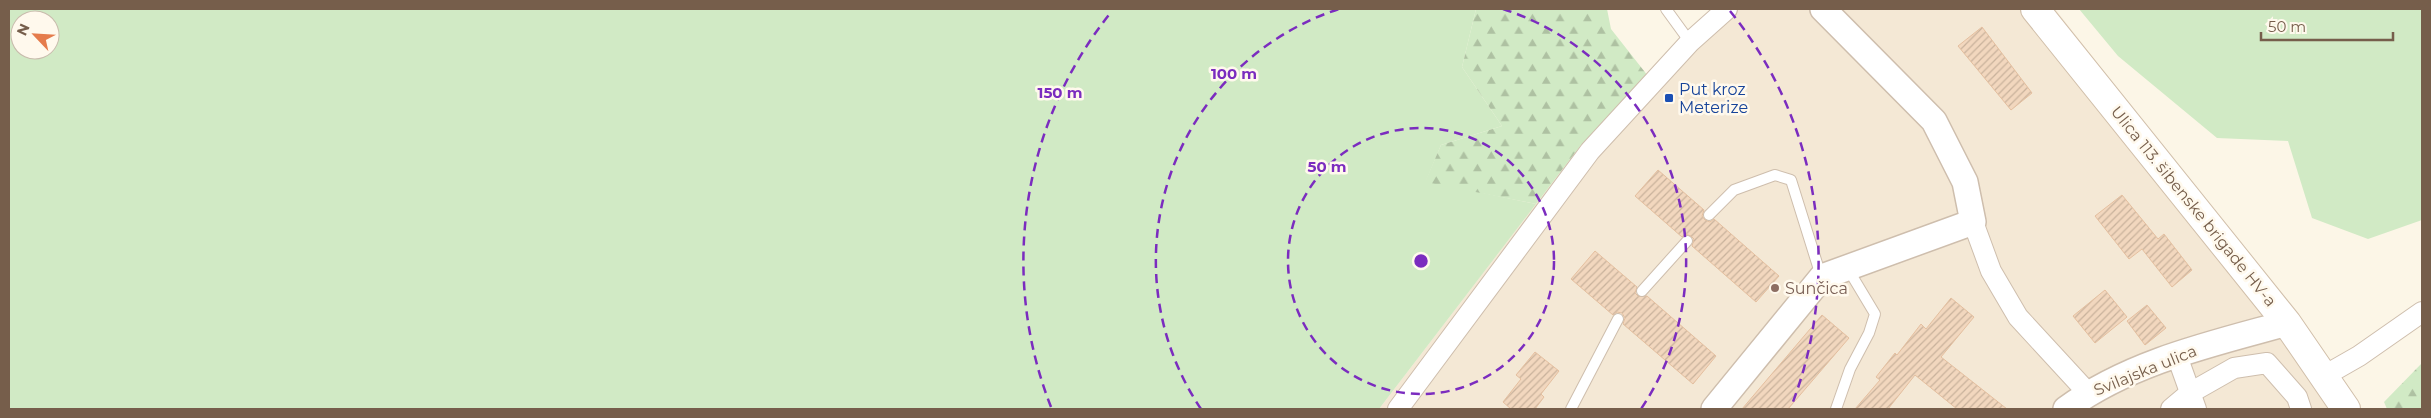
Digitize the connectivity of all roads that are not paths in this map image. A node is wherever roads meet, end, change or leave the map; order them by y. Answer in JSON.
{"nodes":[{"id":1,"x":1666,"y":9,"type":"edge"},
{"id":2,"x":1727,"y":9,"type":"edge"},
{"id":3,"x":1823,"y":9,"type":"edge"},
{"id":4,"x":2035,"y":9,"type":"edge"},
{"id":5,"x":1690,"y":42,"type":"junction"},
{"id":6,"x":1710,"y":215,"type":"dead end"},
{"id":7,"x":1973,"y":222,"type":"junction"},
{"id":8,"x":1686,"y":241,"type":"dead end"},
{"id":9,"x":1847,"y":268,"type":"junction"},
{"id":10,"x":1822,"y":277,"type":"junction"},
{"id":11,"x":1642,"y":291,"type":"dead end"},
{"id":12,"x":2422,"y":312,"type":"edge"},
{"id":13,"x":1618,"y":319,"type":"dead end"},
{"id":14,"x":2287,"y":323,"type":"junction"},
{"id":15,"x":2176,"y":353,"type":"junction"},
{"id":16,"x":2324,"y":376,"type":"junction"},
{"id":17,"x":2088,"y":393,"type":"junction"},
{"id":18,"x":2193,"y":401,"type":"edge"},
{"id":19,"x":1398,"y":409,"type":"edge"},
{"id":20,"x":1571,"y":409,"type":"edge"},
{"id":21,"x":1714,"y":409,"type":"edge"},
{"id":22,"x":1836,"y":409,"type":"edge"},
{"id":23,"x":2066,"y":409,"type":"edge"},
{"id":24,"x":2171,"y":409,"type":"edge"},
{"id":25,"x":2301,"y":409,"type":"edge"},
{"id":26,"x":2346,"y":409,"type":"edge"}],
"edges":[{"from":1,"to":5,"type":"lane"},
{"from":2,"to":5,"type":"street"},
{"from":3,"to":7,"type":"street"},
{"from":4,"to":14,"type":"main road","name":"Ulica 113. šibenske brigade HV-a"},
{"from":5,"to":19,"type":"street"},
{"from":6,"to":10,"type":"lane"},
{"from":7,"to":9,"type":"street"},
{"from":7,"to":17,"type":"street"},
{"from":8,"to":11,"type":"lane"},
{"from":9,"to":10,"type":"street"},
{"from":9,"to":22,"type":"lane"},
{"from":10,"to":21,"type":"street"},
{"from":12,"to":16,"type":"street"},
{"from":13,"to":20,"type":"lane"},
{"from":14,"to":15,"type":"street","name":"Svilajska ulica"},
{"from":14,"to":16,"type":"main road","name":"Ulica 113. šibenske brigade HV-a"},
{"from":15,"to":17,"type":"street","name":"Svilajska ulica"},
{"from":15,"to":18,"type":"street"},
{"from":16,"to":26,"type":"main road","name":"Ulica 113. šibenske brigade HV-a"},
{"from":17,"to":23,"type":"street","name":"Svilajska ulica"},
{"from":18,"to":24,"type":"street"},
{"from":18,"to":25,"type":"street"}]}
